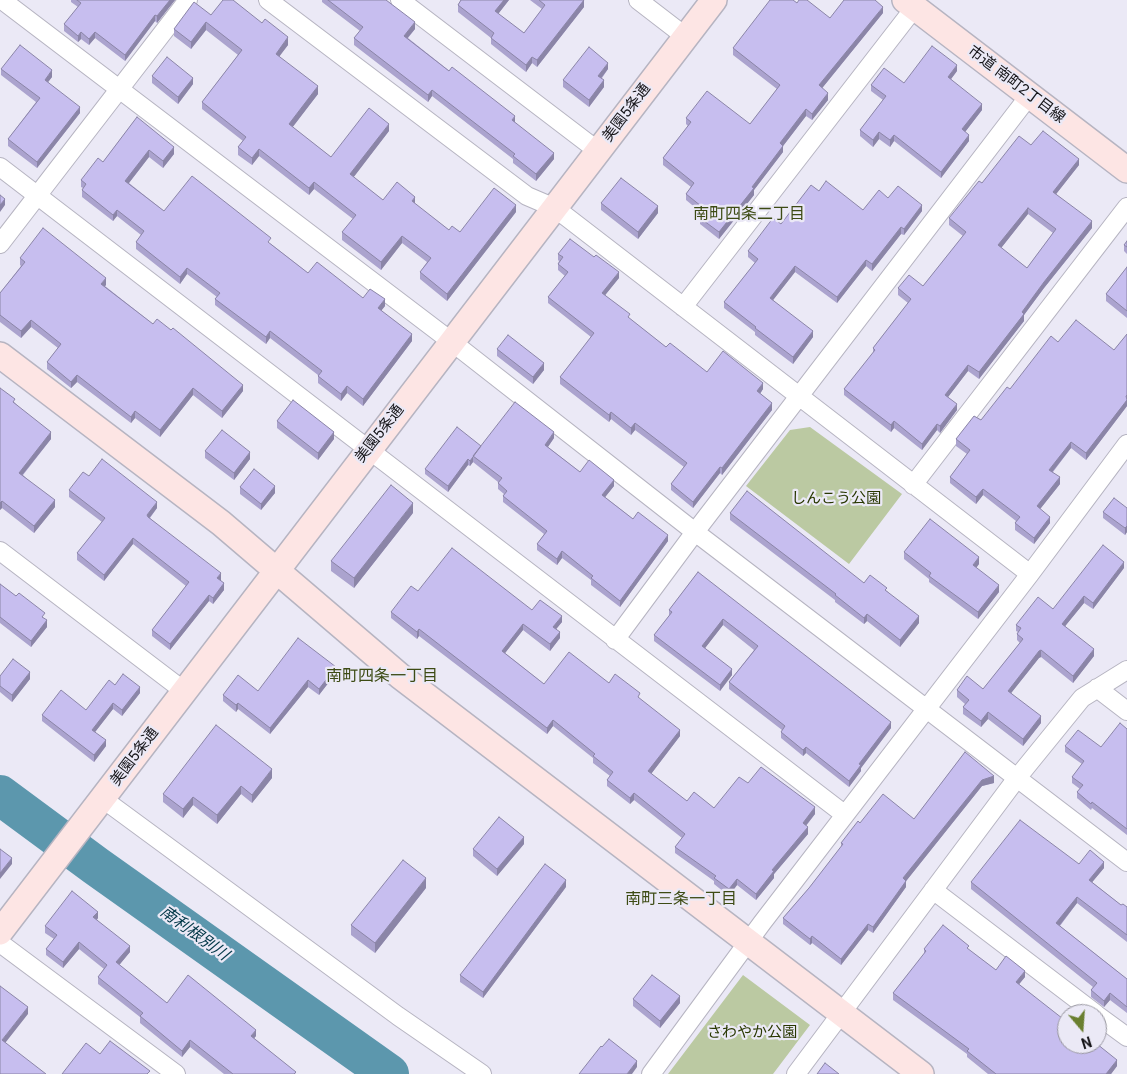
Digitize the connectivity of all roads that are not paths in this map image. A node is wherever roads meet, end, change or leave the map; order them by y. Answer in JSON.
{"nodes":[{"id":1,"x":2,"y":0,"type":"edge"},
{"id":2,"x":188,"y":0,"type":"edge"},
{"id":3,"x":268,"y":0,"type":"edge"},
{"id":4,"x":400,"y":0,"type":"edge"},
{"id":5,"x":638,"y":0,"type":"edge"},
{"id":6,"x":714,"y":0,"type":"edge"},
{"id":7,"x":910,"y":4,"type":"edge"},
{"id":8,"x":686,"y":37,"type":"junction"},
{"id":9,"x":120,"y":89,"type":"junction"},
{"id":10,"x":1029,"y":96,"type":"junction"},
{"id":11,"x":598,"y":151,"type":"junction"},
{"id":12,"x":0,"y":167,"type":"edge"},
{"id":13,"x":1127,"y":170,"type":"edge"},
{"id":14,"x":37,"y":196,"type":"junction"},
{"id":15,"x":1127,"y":206,"type":"edge"},
{"id":16,"x":555,"y":208,"type":"junction"},
{"id":17,"x":0,"y":244,"type":"edge"},
{"id":18,"x":683,"y":307,"type":"junction"},
{"id":19,"x":452,"y":342,"type":"junction"},
{"id":20,"x":0,"y":355,"type":"edge"},
{"id":21,"x":798,"y":397,"type":"junction"},
{"id":22,"x":1127,"y":444,"type":"edge"},
{"id":23,"x":369,"y":449,"type":"junction"},
{"id":24,"x":913,"y":485,"type":"junction"},
{"id":25,"x":695,"y":532,"type":"junction"},
{"id":26,"x":0,"y":551,"type":"edge"},
{"id":27,"x":276,"y":570,"type":"junction"},
{"id":28,"x":1030,"y":574,"type":"junction"},
{"id":29,"x":615,"y":640,"type":"junction"},
{"id":30,"x":1127,"y":670,"type":"edge"},
{"id":31,"x":1097,"y":688,"type":"junction"},
{"id":32,"x":184,"y":691,"type":"junction"},
{"id":33,"x":926,"y":708,"type":"junction"},
{"id":34,"x":1127,"y":711,"type":"edge"},
{"id":35,"x":1017,"y":778,"type":"junction"},
{"id":36,"x":96,"y":808,"type":"junction"},
{"id":37,"x":844,"y":814,"type":"junction"},
{"id":38,"x":1127,"y":862,"type":"edge"},
{"id":39,"x":933,"y":890,"type":"junction"},
{"id":40,"x":1,"y":930,"type":"edge"},
{"id":41,"x":748,"y":942,"type":"junction"},
{"id":42,"x":1084,"y":1004,"type":"edge"},
{"id":43,"x":841,"y":1013,"type":"junction"},
{"id":44,"x":1107,"y":1022,"type":"edge"},
{"id":45,"x":1127,"y":1037,"type":"edge"},
{"id":46,"x":176,"y":1074,"type":"edge"},
{"id":47,"x":482,"y":1074,"type":"edge"},
{"id":48,"x":651,"y":1074,"type":"edge"},
{"id":49,"x":796,"y":1074,"type":"edge"},
{"id":50,"x":921,"y":1074,"type":"edge"}],
"edges":[{"from":1,"to":9,"type":"street"},
{"from":2,"to":9,"type":"street"},
{"from":3,"to":16,"type":"street"},
{"from":4,"to":11,"type":"street"},
{"from":5,"to":8,"type":"street"},
{"from":6,"to":8,"type":"street","name":"美園5条通"},
{"from":7,"to":10,"type":"street","name":"市道 南町2丁目線"},
{"from":7,"to":18,"type":"street"},
{"from":8,"to":11,"type":"street","name":"美園5条通"},
{"from":9,"to":14,"type":"street"},
{"from":9,"to":19,"type":"street"},
{"from":10,"to":13,"type":"street","name":"市道 南町2丁目線"},
{"from":10,"to":21,"type":"street"},
{"from":11,"to":16,"type":"street","name":"美園5条通"},
{"from":12,"to":14,"type":"street"},
{"from":14,"to":17,"type":"street"},
{"from":14,"to":23,"type":"street"},
{"from":15,"to":24,"type":"street"},
{"from":16,"to":18,"type":"street"},
{"from":16,"to":19,"type":"street","name":"美園5条通"},
{"from":18,"to":21,"type":"street"},
{"from":19,"to":23,"type":"street","name":"美園5条通"},
{"from":19,"to":25,"type":"street"},
{"from":20,"to":27,"type":"street"},
{"from":21,"to":24,"type":"street"},
{"from":21,"to":25,"type":"street"},
{"from":22,"to":28,"type":"street"},
{"from":23,"to":27,"type":"street","name":"美園5条通"},
{"from":23,"to":29,"type":"street"},
{"from":24,"to":28,"type":"street"},
{"from":25,"to":29,"type":"street"},
{"from":25,"to":33,"type":"street"},
{"from":26,"to":32,"type":"street"},
{"from":27,"to":32,"type":"street","name":"美園5条通"},
{"from":27,"to":41,"type":"street"},
{"from":28,"to":33,"type":"street"},
{"from":29,"to":37,"type":"street"},
{"from":30,"to":31,"type":"street"},
{"from":31,"to":34,"type":"street"},
{"from":31,"to":35,"type":"street"},
{"from":32,"to":36,"type":"street","name":"美園5条通"},
{"from":33,"to":35,"type":"street"},
{"from":33,"to":37,"type":"street"},
{"from":35,"to":38,"type":"street"},
{"from":35,"to":39,"type":"street"},
{"from":36,"to":40,"type":"street","name":"美園5条通"},
{"from":36,"to":47,"type":"street"},
{"from":37,"to":41,"type":"street"},
{"from":39,"to":42,"type":"street"},
{"from":39,"to":43,"type":"street"},
{"from":40,"to":46,"type":"street"},
{"from":41,"to":43,"type":"street"},
{"from":41,"to":48,"type":"street"},
{"from":43,"to":49,"type":"street"},
{"from":43,"to":50,"type":"street"},
{"from":44,"to":45,"type":"street"}]}
